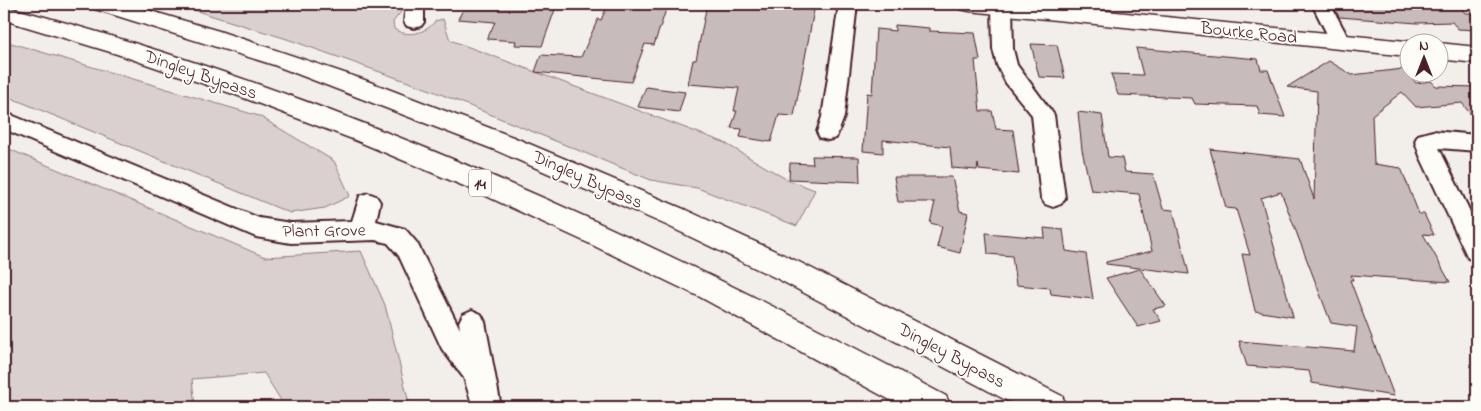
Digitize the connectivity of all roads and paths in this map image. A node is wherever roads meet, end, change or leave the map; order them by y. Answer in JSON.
{"nodes":[{"id":1,"x":103,"y":4,"type":"edge"},
{"id":2,"x":848,"y":4,"type":"edge"},
{"id":3,"x":969,"y":4,"type":"edge"},
{"id":4,"x":1321,"y":4,"type":"edge"},
{"id":5,"x":1002,"y":7,"type":"junction"},
{"id":6,"x":4,"y":13,"type":"edge"},
{"id":7,"x":1340,"y":41,"type":"junction"},
{"id":8,"x":1398,"y":47,"type":"edge"},
{"id":9,"x":1448,"y":52,"type":"edge"},
{"id":10,"x":1477,"y":55,"type":"edge"},
{"id":11,"x":4,"y":120,"type":"edge"},
{"id":12,"x":825,"y":136,"type":"dead end"},
{"id":13,"x":1477,"y":143,"type":"edge"},
{"id":14,"x":1053,"y":198,"type":"dead end"},
{"id":15,"x":368,"y":202,"type":"dead end"},
{"id":16,"x":362,"y":229,"type":"junction"},
{"id":17,"x":1477,"y":251,"type":"edge"},
{"id":18,"x":472,"y":322,"type":"dead end"},
{"id":19,"x":485,"y":399,"type":"edge"},
{"id":20,"x":934,"y":407,"type":"edge"},
{"id":21,"x":1050,"y":407,"type":"edge"}],
"edges":[{"from":1,"to":21,"type":"main road","name":"Dingley Bypass"},
{"from":2,"to":12,"type":"street"},
{"from":3,"to":5,"type":"main road","name":"Bourke Road"},
{"from":4,"to":7,"type":"street"},
{"from":5,"to":7,"type":"main road","name":"Bourke Road"},
{"from":5,"to":14,"type":"street"},
{"from":6,"to":20,"type":"main road","name":"Dingley Bypass","number":"14"},
{"from":7,"to":8,"type":"main road","name":"Bourke Road"},
{"from":9,"to":10,"type":"main road"},
{"from":11,"to":16,"type":"street","name":"Plant Grove"},
{"from":13,"to":17,"type":"street"},
{"from":15,"to":16,"type":"street"},
{"from":16,"to":19,"type":"street","name":"Plant Grove"},
{"from":18,"to":19,"type":"street","name":"Plant Grove"}]}
